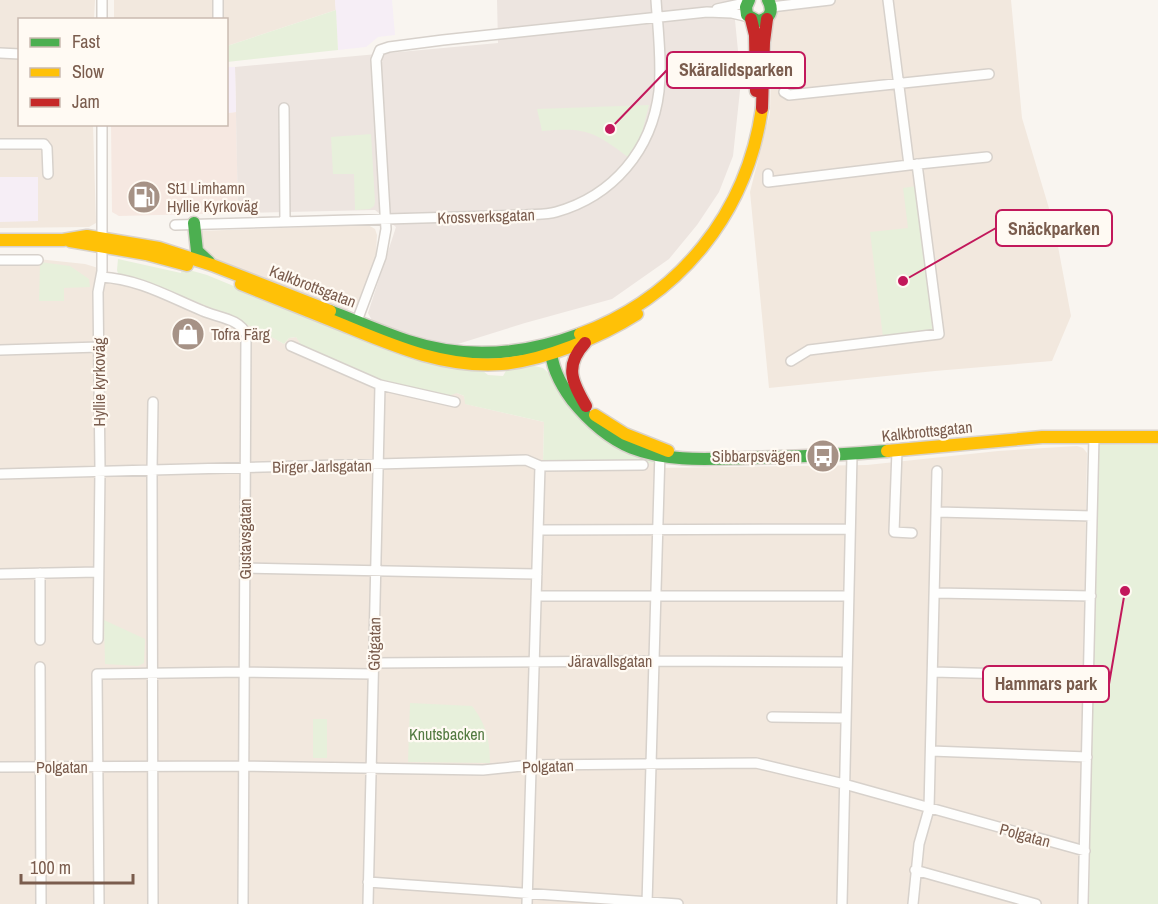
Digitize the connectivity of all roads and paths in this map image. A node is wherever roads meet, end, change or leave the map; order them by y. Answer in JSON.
{"nodes":[{"id":1,"x":102,"y":0,"type":"edge"},
{"id":2,"x":218,"y":0,"type":"edge"},
{"id":3,"x":656,"y":0,"type":"edge"},
{"id":4,"x":749,"y":0,"type":"edge"},
{"id":5,"x":830,"y":0,"type":"edge"},
{"id":6,"x":888,"y":0,"type":"edge"},
{"id":7,"x":769,"y":9,"type":"edge"},
{"id":8,"x":707,"y":12,"type":"junction"},
{"id":9,"x":102,"y":18,"type":"edge"},
{"id":10,"x":218,"y":18,"type":"edge"},
{"id":11,"x":658,"y":18,"type":"junction"},
{"id":12,"x":750,"y":18,"type":"junction"},
{"id":13,"x":0,"y":53,"type":"edge"},
{"id":14,"x":18,"y":54,"type":"edge"},
{"id":15,"x":989,"y":74,"type":"dead end"},
{"id":16,"x":899,"y":84,"type":"junction"},
{"id":17,"x":784,"y":92,"type":"dead end"},
{"id":18,"x":284,"y":108,"type":"dead end"},
{"id":19,"x":102,"y":126,"type":"edge"},
{"id":20,"x":0,"y":144,"type":"edge"},
{"id":21,"x":987,"y":158,"type":"dead end"},
{"id":22,"x":913,"y":164,"type":"junction"},
{"id":23,"x":48,"y":174,"type":"dead end"},
{"id":24,"x":768,"y":174,"type":"dead end"},
{"id":25,"x":739,"y":184,"type":"junction"},
{"id":26,"x":385,"y":219,"type":"junction"},
{"id":27,"x":285,"y":222,"type":"junction"},
{"id":28,"x":194,"y":223,"type":"junction"},
{"id":29,"x":175,"y":225,"type":"dead end"},
{"id":30,"x":0,"y":240,"type":"edge"},
{"id":31,"x":101,"y":242,"type":"junction"},
{"id":32,"x":0,"y":260,"type":"edge"},
{"id":33,"x":38,"y":260,"type":"dead end"},
{"id":34,"x":693,"y":260,"type":"junction"},
{"id":35,"x":212,"y":265,"type":"junction"},
{"id":36,"x":101,"y":277,"type":"junction"},
{"id":37,"x":357,"y":321,"type":"junction"},
{"id":38,"x":593,"y":338,"type":"junction"},
{"id":39,"x":291,"y":346,"type":"dead end"},
{"id":40,"x":99,"y":347,"type":"junction"},
{"id":41,"x":553,"y":349,"type":"junction"},
{"id":42,"x":0,"y":350,"type":"edge"},
{"id":43,"x":791,"y":361,"type":"dead end"},
{"id":44,"x":501,"y":364,"type":"junction"},
{"id":45,"x":381,"y":385,"type":"junction"},
{"id":46,"x":563,"y":386,"type":"junction"},
{"id":47,"x":153,"y":402,"type":"dead end"},
{"id":48,"x":455,"y":402,"type":"dead end"},
{"id":49,"x":586,"y":406,"type":"junction"},
{"id":50,"x":1094,"y":436,"type":"junction"},
{"id":51,"x":1158,"y":437,"type":"edge"},
{"id":52,"x":897,"y":451,"type":"junction"},
{"id":53,"x":660,"y":452,"type":"junction"},
{"id":54,"x":852,"y":455,"type":"junction"},
{"id":55,"x":378,"y":464,"type":"junction"},
{"id":56,"x":643,"y":465,"type":"dead end"},
{"id":57,"x":540,"y":466,"type":"junction"},
{"id":58,"x":245,"y":467,"type":"junction"},
{"id":59,"x":152,"y":470,"type":"junction"},
{"id":60,"x":100,"y":471,"type":"junction"},
{"id":61,"x":937,"y":471,"type":"dead end"},
{"id":62,"x":0,"y":474,"type":"edge"},
{"id":63,"x":937,"y":512,"type":"junction"},
{"id":64,"x":1092,"y":516,"type":"junction"},
{"id":65,"x":850,"y":529,"type":"junction"},
{"id":66,"x":538,"y":530,"type":"junction"},
{"id":67,"x":657,"y":531,"type":"junction"},
{"id":68,"x":912,"y":533,"type":"dead end"},
{"id":69,"x":245,"y":568,"type":"junction"},
{"id":70,"x":376,"y":571,"type":"junction"},
{"id":71,"x":98,"y":572,"type":"junction"},
{"id":72,"x":40,"y":573,"type":"junction"},
{"id":73,"x":0,"y":574,"type":"edge"},
{"id":74,"x":537,"y":574,"type":"junction"},
{"id":75,"x":935,"y":592,"type":"junction"},
{"id":76,"x":655,"y":595,"type":"junction"},
{"id":77,"x":848,"y":596,"type":"junction"},
{"id":78,"x":1091,"y":596,"type":"junction"},
{"id":79,"x":536,"y":597,"type":"junction"},
{"id":80,"x":98,"y":639,"type":"dead end"},
{"id":81,"x":40,"y":640,"type":"dead end"},
{"id":82,"x":534,"y":661,"type":"junction"},
{"id":83,"x":654,"y":661,"type":"junction"},
{"id":84,"x":847,"y":662,"type":"junction"},
{"id":85,"x":373,"y":663,"type":"junction"},
{"id":86,"x":40,"y":668,"type":"dead end"},
{"id":87,"x":152,"y":672,"type":"junction"},
{"id":88,"x":244,"y":672,"type":"junction"},
{"id":89,"x":933,"y":672,"type":"junction"},
{"id":90,"x":373,"y":674,"type":"junction"},
{"id":91,"x":1089,"y":676,"type":"junction"},
{"id":92,"x":772,"y":717,"type":"dead end"},
{"id":93,"x":846,"y":718,"type":"junction"},
{"id":94,"x":931,"y":751,"type":"junction"},
{"id":95,"x":1087,"y":757,"type":"junction"},
{"id":96,"x":651,"y":764,"type":"junction"},
{"id":97,"x":531,"y":765,"type":"junction"},
{"id":98,"x":153,"y":766,"type":"junction"},
{"id":99,"x":244,"y":766,"type":"junction"},
{"id":100,"x":0,"y":767,"type":"edge"},
{"id":101,"x":40,"y":767,"type":"junction"},
{"id":102,"x":99,"y":767,"type":"junction"},
{"id":103,"x":371,"y":769,"type":"junction"},
{"id":104,"x":844,"y":784,"type":"junction"},
{"id":105,"x":929,"y":809,"type":"junction"},
{"id":106,"x":1085,"y":851,"type":"junction"},
{"id":107,"x":915,"y":870,"type":"junction"},
{"id":108,"x":368,"y":882,"type":"junction"},
{"id":109,"x":527,"y":893,"type":"junction"},
{"id":110,"x":646,"y":903,"type":"edge"},
{"id":111,"x":41,"y":904,"type":"edge"},
{"id":112,"x":99,"y":904,"type":"edge"},
{"id":113,"x":153,"y":904,"type":"edge"},
{"id":114,"x":243,"y":904,"type":"edge"},
{"id":115,"x":368,"y":904,"type":"edge"},
{"id":116,"x":527,"y":904,"type":"edge"},
{"id":117,"x":678,"y":904,"type":"edge"},
{"id":118,"x":842,"y":904,"type":"edge"},
{"id":119,"x":913,"y":904,"type":"edge"},
{"id":120,"x":1036,"y":904,"type":"edge"},
{"id":121,"x":1083,"y":904,"type":"edge"}],
"edges":[{"from":1,"to":9,"type":"street"},
{"from":2,"to":10,"type":"street"},
{"from":3,"to":11,"type":"street","name":"Krossverksgatan"},
{"from":4,"to":8,"type":"street"},
{"from":4,"to":12,"type":"main road"},
{"from":5,"to":7,"type":"street"},
{"from":6,"to":16,"type":"street"},
{"from":7,"to":12,"type":"main road"},
{"from":7,"to":25,"type":"main road"},
{"from":8,"to":11,"type":"street"},
{"from":8,"to":12,"type":"street"},
{"from":11,"to":26,"type":"street","name":"Krossverksgatan"},
{"from":11,"to":26,"type":"street"},
{"from":12,"to":25,"type":"main road"},
{"from":13,"to":14,"type":"street"},
{"from":15,"to":16,"type":"street"},
{"from":16,"to":17,"type":"street"},
{"from":16,"to":22,"type":"street"},
{"from":18,"to":27,"type":"street"},
{"from":19,"to":31,"type":"street","name":"Hyllie kyrkoväg"},
{"from":20,"to":23,"type":"street"},
{"from":21,"to":22,"type":"street"},
{"from":22,"to":24,"type":"street"},
{"from":22,"to":43,"type":"street"},
{"from":25,"to":34,"type":"main road"},
{"from":26,"to":27,"type":"street","name":"Krossverksgatan"},
{"from":26,"to":37,"type":"street"},
{"from":27,"to":28,"type":"street","name":"Krossverksgatan"},
{"from":28,"to":29,"type":"street","name":"Krossverksgatan"},
{"from":28,"to":35,"type":"main road"},
{"from":30,"to":31,"type":"main road","name":"Kalkbrottsgatan"},
{"from":31,"to":35,"type":"main road","name":"Kalkbrottsgatan"},
{"from":31,"to":36,"type":"street","name":"Hyllie kyrkoväg"},
{"from":31,"to":44,"type":"main road","name":"Kalkbrottsgatan"},
{"from":32,"to":33,"type":"street"},
{"from":34,"to":38,"type":"main road","name":"Kalkbrottsgatan"},
{"from":34,"to":41,"type":"main road"},
{"from":35,"to":37,"type":"main road","name":"Kalkbrottsgatan"},
{"from":36,"to":40,"type":"street","name":"Hyllie kyrkoväg"},
{"from":36,"to":58,"type":"street","name":"Gustavsgatan"},
{"from":37,"to":41,"type":"main road","name":"Kalkbrottsgatan"},
{"from":38,"to":41,"type":"main road","name":"Kalkbrottsgatan"},
{"from":38,"to":49,"type":"main road"},
{"from":39,"to":45,"type":"street"},
{"from":40,"to":42,"type":"street"},
{"from":40,"to":60,"type":"street","name":"Hyllie kyrkoväg"},
{"from":41,"to":44,"type":"main road","name":"Kalkbrottsgatan"},
{"from":41,"to":46,"type":"main road","name":"Kalkbrottsgatan"},
{"from":41,"to":49,"type":"main road","name":"Kalkbrottsgatan"},
{"from":44,"to":46,"type":"main road"},
{"from":45,"to":48,"type":"street"},
{"from":45,"to":55,"type":"street","name":"Götgatan"},
{"from":46,"to":53,"type":"main road","name":"Kalkbrottsgatan"},
{"from":47,"to":59,"type":"street"},
{"from":49,"to":53,"type":"main road","name":"Kalkbrottsgatan"},
{"from":50,"to":51,"type":"main road","name":"Kalkbrottsgatan"},
{"from":50,"to":52,"type":"main road","name":"Kalkbrottsgatan"},
{"from":50,"to":64,"type":"street"},
{"from":52,"to":54,"type":"main road","name":"Kalkbrottsgatan"},
{"from":52,"to":68,"type":"street"},
{"from":53,"to":54,"type":"main road","name":"Kalkbrottsgatan"},
{"from":53,"to":67,"type":"street"},
{"from":54,"to":65,"type":"street"},
{"from":55,"to":57,"type":"street","name":"Birger Jarlsgatan"},
{"from":55,"to":58,"type":"street","name":"Birger Jarlsgatan"},
{"from":55,"to":70,"type":"street","name":"Götgatan"},
{"from":56,"to":57,"type":"street","name":"Birger Jarlsgatan"},
{"from":57,"to":66,"type":"street"},
{"from":58,"to":59,"type":"street","name":"Birger Jarlsgatan"},
{"from":58,"to":69,"type":"street","name":"Gustavsgatan"},
{"from":59,"to":60,"type":"street","name":"Birger Jarlsgatan"},
{"from":59,"to":87,"type":"street"},
{"from":60,"to":62,"type":"street","name":"Birger Jarlsgatan"},
{"from":60,"to":71,"type":"street","name":"Hyllie kyrkoväg"},
{"from":61,"to":63,"type":"street"},
{"from":63,"to":64,"type":"street"},
{"from":63,"to":75,"type":"street"},
{"from":64,"to":78,"type":"street"},
{"from":65,"to":67,"type":"street"},
{"from":65,"to":77,"type":"street"},
{"from":66,"to":67,"type":"street"},
{"from":66,"to":74,"type":"street"},
{"from":67,"to":76,"type":"street"},
{"from":69,"to":70,"type":"street"},
{"from":69,"to":88,"type":"street","name":"Gustavsgatan"},
{"from":70,"to":74,"type":"street"},
{"from":70,"to":85,"type":"street","name":"Götgatan"},
{"from":71,"to":72,"type":"street"},
{"from":71,"to":80,"type":"street","name":"Hyllie kyrkoväg"},
{"from":72,"to":73,"type":"street"},
{"from":72,"to":81,"type":"street"},
{"from":74,"to":79,"type":"street"},
{"from":75,"to":78,"type":"street"},
{"from":75,"to":89,"type":"street"},
{"from":76,"to":77,"type":"street"},
{"from":76,"to":79,"type":"street"},
{"from":76,"to":83,"type":"street"},
{"from":77,"to":84,"type":"street"},
{"from":78,"to":91,"type":"street"},
{"from":79,"to":82,"type":"street"},
{"from":82,"to":83,"type":"street","name":"Järavallsgatan"},
{"from":82,"to":85,"type":"street","name":"Järavallsgatan"},
{"from":82,"to":97,"type":"street"},
{"from":83,"to":84,"type":"street","name":"Järavallsgatan"},
{"from":83,"to":96,"type":"street"},
{"from":84,"to":93,"type":"street"},
{"from":85,"to":90,"type":"street","name":"Götgatan"},
{"from":86,"to":101,"type":"street"},
{"from":87,"to":88,"type":"street"},
{"from":87,"to":98,"type":"street"},
{"from":87,"to":102,"type":"street"},
{"from":88,"to":90,"type":"street"},
{"from":88,"to":99,"type":"street","name":"Gustavsgatan"},
{"from":89,"to":91,"type":"street"},
{"from":89,"to":94,"type":"street"},
{"from":90,"to":103,"type":"street","name":"Götgatan"},
{"from":91,"to":95,"type":"street"},
{"from":92,"to":93,"type":"street"},
{"from":93,"to":104,"type":"street"},
{"from":94,"to":95,"type":"street"},
{"from":94,"to":105,"type":"street"},
{"from":95,"to":106,"type":"street"},
{"from":96,"to":97,"type":"street","name":"Polgatan"},
{"from":96,"to":104,"type":"street","name":"Polgatan"},
{"from":96,"to":110,"type":"street"},
{"from":97,"to":103,"type":"street","name":"Polgatan"},
{"from":97,"to":109,"type":"street"},
{"from":98,"to":99,"type":"street","name":"Polgatan"},
{"from":98,"to":102,"type":"street","name":"Polgatan"},
{"from":98,"to":113,"type":"street"},
{"from":99,"to":103,"type":"street","name":"Polgatan"},
{"from":99,"to":114,"type":"street","name":"Gustavsgatan"},
{"from":100,"to":101,"type":"street","name":"Polgatan"},
{"from":101,"to":102,"type":"street","name":"Polgatan"},
{"from":101,"to":111,"type":"street"},
{"from":102,"to":112,"type":"street"},
{"from":103,"to":108,"type":"street","name":"Götgatan"},
{"from":104,"to":105,"type":"street","name":"Polgatan"},
{"from":104,"to":118,"type":"street"},
{"from":105,"to":106,"type":"street","name":"Polgatan"},
{"from":105,"to":107,"type":"street"},
{"from":106,"to":121,"type":"street"},
{"from":107,"to":119,"type":"street"},
{"from":107,"to":120,"type":"street"},
{"from":108,"to":109,"type":"street"},
{"from":108,"to":115,"type":"street","name":"Götgatan"},
{"from":109,"to":110,"type":"street"},
{"from":109,"to":116,"type":"street"},
{"from":110,"to":117,"type":"street"}]}
